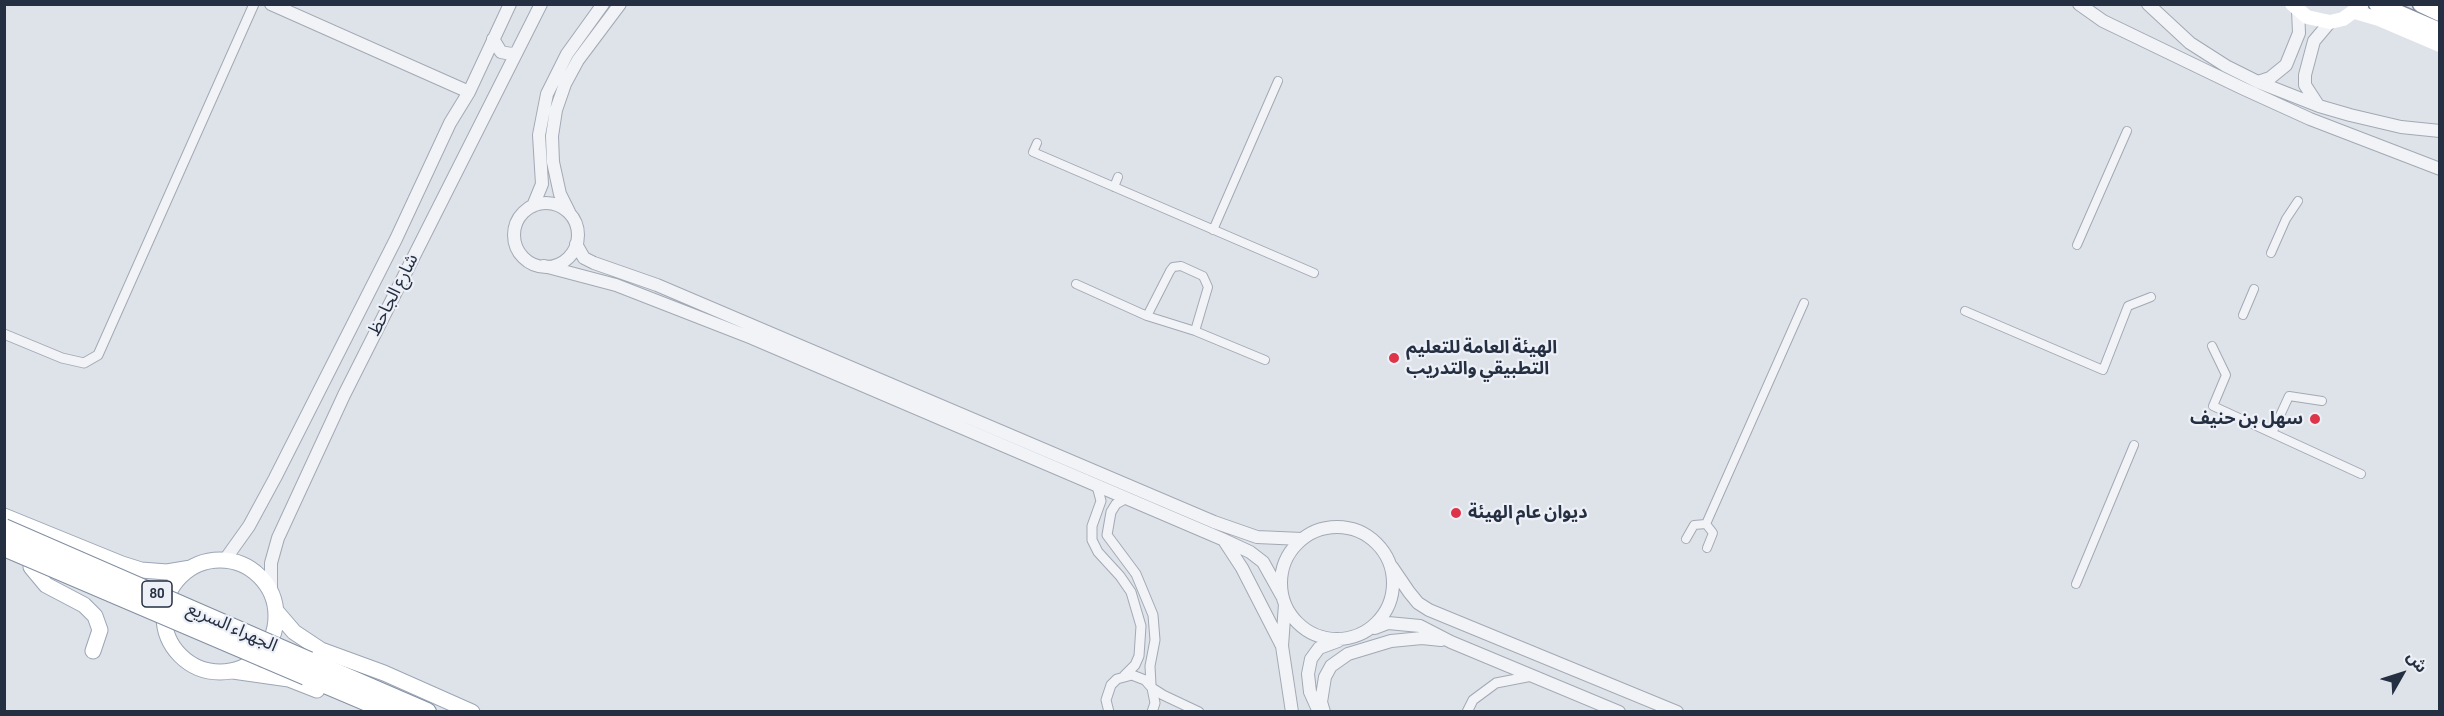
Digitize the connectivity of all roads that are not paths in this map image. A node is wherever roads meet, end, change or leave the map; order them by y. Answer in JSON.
{"nodes":[{"id":1,"x":254,"y":4,"type":"edge"},
{"id":2,"x":271,"y":4,"type":"edge"},
{"id":3,"x":510,"y":4,"type":"edge"},
{"id":4,"x":541,"y":4,"type":"edge"},
{"id":5,"x":603,"y":4,"type":"edge"},
{"id":6,"x":620,"y":4,"type":"edge"},
{"id":7,"x":2079,"y":4,"type":"edge"},
{"id":8,"x":2148,"y":4,"type":"edge"},
{"id":9,"x":2377,"y":4,"type":"edge"},
{"id":10,"x":2421,"y":4,"type":"edge"},
{"id":11,"x":2295,"y":8,"type":"edge"},
{"id":12,"x":2358,"y":8,"type":"edge"},
{"id":13,"x":2439,"y":13,"type":"edge"},
{"id":14,"x":2330,"y":22,"type":"junction"},
{"id":15,"x":2439,"y":31,"type":"edge"},
{"id":16,"x":493,"y":39,"type":"junction"},
{"id":17,"x":2439,"y":45,"type":"edge"},
{"id":18,"x":516,"y":53,"type":"junction"},
{"id":19,"x":1278,"y":81,"type":"dead end"},
{"id":20,"x":2258,"y":82,"type":"junction"},
{"id":21,"x":469,"y":92,"type":"junction"},
{"id":22,"x":2319,"y":106,"type":"junction"},
{"id":23,"x":2439,"y":130,"type":"edge"},
{"id":24,"x":2127,"y":131,"type":"dead end"},
{"id":25,"x":1037,"y":143,"type":"dead end"},
{"id":26,"x":2439,"y":169,"type":"edge"},
{"id":27,"x":1118,"y":177,"type":"dead end"},
{"id":28,"x":1114,"y":187,"type":"junction"},
{"id":29,"x":2298,"y":201,"type":"dead end"},
{"id":30,"x":533,"y":206,"type":"junction"},
{"id":31,"x":569,"y":212,"type":"junction"},
{"id":32,"x":1213,"y":230,"type":"junction"},
{"id":33,"x":576,"y":244,"type":"junction"},
{"id":34,"x":2077,"y":245,"type":"dead end"},
{"id":35,"x":2271,"y":253,"type":"dead end"},
{"id":36,"x":543,"y":266,"type":"junction"},
{"id":37,"x":1314,"y":273,"type":"dead end"},
{"id":38,"x":1076,"y":284,"type":"dead end"},
{"id":39,"x":2254,"y":290,"type":"dead end"},
{"id":40,"x":2151,"y":297,"type":"dead end"},
{"id":41,"x":1804,"y":303,"type":"dead end"},
{"id":42,"x":1965,"y":311,"type":"dead end"},
{"id":43,"x":2243,"y":315,"type":"dead end"},
{"id":44,"x":1148,"y":316,"type":"junction"},
{"id":45,"x":1195,"y":331,"type":"junction"},
{"id":46,"x":4,"y":334,"type":"edge"},
{"id":47,"x":2212,"y":345,"type":"dead end"},
{"id":48,"x":1265,"y":360,"type":"dead end"},
{"id":49,"x":929,"y":399,"type":"junction"},
{"id":50,"x":2322,"y":401,"type":"dead end"},
{"id":51,"x":925,"y":412,"type":"junction"},
{"id":52,"x":2272,"y":434,"type":"junction"},
{"id":53,"x":2134,"y":445,"type":"dead end"},
{"id":54,"x":2361,"y":474,"type":"dead end"},
{"id":55,"x":1122,"y":483,"type":"junction"},
{"id":56,"x":1097,"y":486,"type":"junction"},
{"id":57,"x":1121,"y":497,"type":"junction"},
{"id":58,"x":4,"y":516,"type":"edge"},
{"id":59,"x":1706,"y":524,"type":"junction"},
{"id":60,"x":4,"y":528,"type":"edge"},
{"id":61,"x":1222,"y":539,"type":"junction"},
{"id":62,"x":1302,"y":539,"type":"junction"},
{"id":63,"x":1686,"y":539,"type":"dead end"},
{"id":64,"x":4,"y":547,"type":"edge"},
{"id":65,"x":1707,"y":548,"type":"dead end"},
{"id":66,"x":4,"y":556,"type":"edge"},
{"id":67,"x":224,"y":561,"type":"junction"},
{"id":68,"x":1390,"y":564,"type":"junction"},
{"id":69,"x":31,"y":567,"type":"junction"},
{"id":70,"x":191,"y":568,"type":"junction"},
{"id":71,"x":2076,"y":584,"type":"dead end"},
{"id":72,"x":271,"y":593,"type":"junction"},
{"id":73,"x":1284,"y":600,"type":"junction"},
{"id":74,"x":276,"y":611,"type":"junction"},
{"id":75,"x":1368,"y":630,"type":"junction"},
{"id":76,"x":169,"y":639,"type":"junction"},
{"id":77,"x":1343,"y":639,"type":"junction"},
{"id":78,"x":1451,"y":642,"type":"junction"},
{"id":79,"x":1282,"y":646,"type":"junction"},
{"id":80,"x":93,"y":651,"type":"dead end"},
{"id":81,"x":1546,"y":658,"type":"junction"},
{"id":82,"x":233,"y":671,"type":"junction"},
{"id":83,"x":1124,"y":676,"type":"junction"},
{"id":84,"x":1535,"y":677,"type":"junction"},
{"id":85,"x":1151,"y":686,"type":"junction"},
{"id":86,"x":368,"y":711,"type":"edge"},
{"id":87,"x":391,"y":711,"type":"edge"},
{"id":88,"x":427,"y":711,"type":"edge"},
{"id":89,"x":472,"y":711,"type":"edge"},
{"id":90,"x":1109,"y":711,"type":"edge"},
{"id":91,"x":1152,"y":711,"type":"edge"},
{"id":92,"x":1199,"y":711,"type":"edge"},
{"id":93,"x":1292,"y":711,"type":"edge"},
{"id":94,"x":1319,"y":711,"type":"edge"},
{"id":95,"x":1324,"y":711,"type":"edge"},
{"id":96,"x":1467,"y":711,"type":"edge"},
{"id":97,"x":1619,"y":711,"type":"edge"},
{"id":98,"x":1677,"y":711,"type":"edge"}],
"edges":[{"from":1,"to":46,"type":"street"},
{"from":2,"to":21,"type":"street"},
{"from":3,"to":16,"type":"street","name":"شارع الجاحظ"},
{"from":4,"to":18,"type":"street","name":"شارع الجاحظ"},
{"from":5,"to":30,"type":"street"},
{"from":6,"to":31,"type":"street"},
{"from":7,"to":26,"type":"street"},
{"from":8,"to":20,"type":"street"},
{"from":9,"to":15,"type":"highway"},
{"from":10,"to":13,"type":"highway"},
{"from":11,"to":14,"type":"main road"},
{"from":11,"to":20,"type":"street"},
{"from":12,"to":14,"type":"main road"},
{"from":12,"to":17,"type":"main road"},
{"from":14,"to":22,"type":"street"},
{"from":16,"to":18,"type":"street"},
{"from":16,"to":21,"type":"street","name":"شارع الجاحظ"},
{"from":18,"to":72,"type":"street","name":"شارع الجاحظ"},
{"from":19,"to":32,"type":"street"},
{"from":20,"to":22,"type":"street"},
{"from":21,"to":67,"type":"street","name":"شارع الجاحظ"},
{"from":22,"to":23,"type":"street"},
{"from":24,"to":34,"type":"street"},
{"from":25,"to":28,"type":"street"},
{"from":27,"to":28,"type":"street"},
{"from":28,"to":32,"type":"street"},
{"from":29,"to":35,"type":"street"},
{"from":30,"to":31,"type":"street"},
{"from":30,"to":36,"type":"street"},
{"from":31,"to":33,"type":"street"},
{"from":32,"to":37,"type":"street"},
{"from":33,"to":36,"type":"street"},
{"from":33,"to":49,"type":"street"},
{"from":36,"to":51,"type":"street"},
{"from":38,"to":44,"type":"street"},
{"from":39,"to":43,"type":"street"},
{"from":40,"to":42,"type":"street"},
{"from":41,"to":59,"type":"street"},
{"from":44,"to":45,"type":"street"},
{"from":44,"to":45,"type":"street"},
{"from":45,"to":48,"type":"street"},
{"from":47,"to":52,"type":"street"},
{"from":49,"to":51,"type":"street"},
{"from":49,"to":55,"type":"street"},
{"from":50,"to":52,"type":"street"},
{"from":51,"to":56,"type":"street"},
{"from":52,"to":54,"type":"street"},
{"from":53,"to":71,"type":"street"},
{"from":55,"to":57,"type":"street"},
{"from":55,"to":62,"type":"street"},
{"from":56,"to":57,"type":"street"},
{"from":56,"to":83,"type":"street"},
{"from":57,"to":61,"type":"street"},
{"from":57,"to":85,"type":"street"},
{"from":58,"to":70,"type":"main road"},
{"from":59,"to":63,"type":"street"},
{"from":59,"to":65,"type":"street"},
{"from":60,"to":88,"type":"highway","name":"الجهراء السريع","number":"80","bridge":true},
{"from":61,"to":73,"type":"street"},
{"from":61,"to":79,"type":"street"},
{"from":62,"to":68,"type":"street"},
{"from":62,"to":73,"type":"street"},
{"from":64,"to":87,"type":"highway","name":"الجهراء السريع","number":"80","bridge":true},
{"from":66,"to":69,"type":"main road","name":"الجهراء السريع"},
{"from":67,"to":70,"type":"main road"},
{"from":67,"to":72,"type":"main road"},
{"from":68,"to":75,"type":"street"},
{"from":68,"to":81,"type":"street"},
{"from":69,"to":76,"type":"main road","name":"الجهراء السريع"},
{"from":69,"to":80,"type":"main road"},
{"from":70,"to":76,"type":"main road"},
{"from":72,"to":74,"type":"main road"},
{"from":73,"to":77,"type":"street"},
{"from":73,"to":79,"type":"street"},
{"from":74,"to":82,"type":"main road"},
{"from":74,"to":89,"type":"main road","name":"الجهراء السريع"},
{"from":75,"to":77,"type":"street"},
{"from":75,"to":78,"type":"street"},
{"from":76,"to":82,"type":"main road"},
{"from":77,"to":94,"type":"street"},
{"from":78,"to":84,"type":"street"},
{"from":78,"to":95,"type":"street"},
{"from":79,"to":93,"type":"street"},
{"from":81,"to":84,"type":"street"},
{"from":81,"to":98,"type":"street"},
{"from":82,"to":86,"type":"main road","name":"الجهراء السريع"},
{"from":83,"to":85,"type":"street"},
{"from":83,"to":90,"type":"street"},
{"from":84,"to":96,"type":"street"},
{"from":84,"to":97,"type":"street"},
{"from":85,"to":91,"type":"street"},
{"from":85,"to":92,"type":"street"}]}
